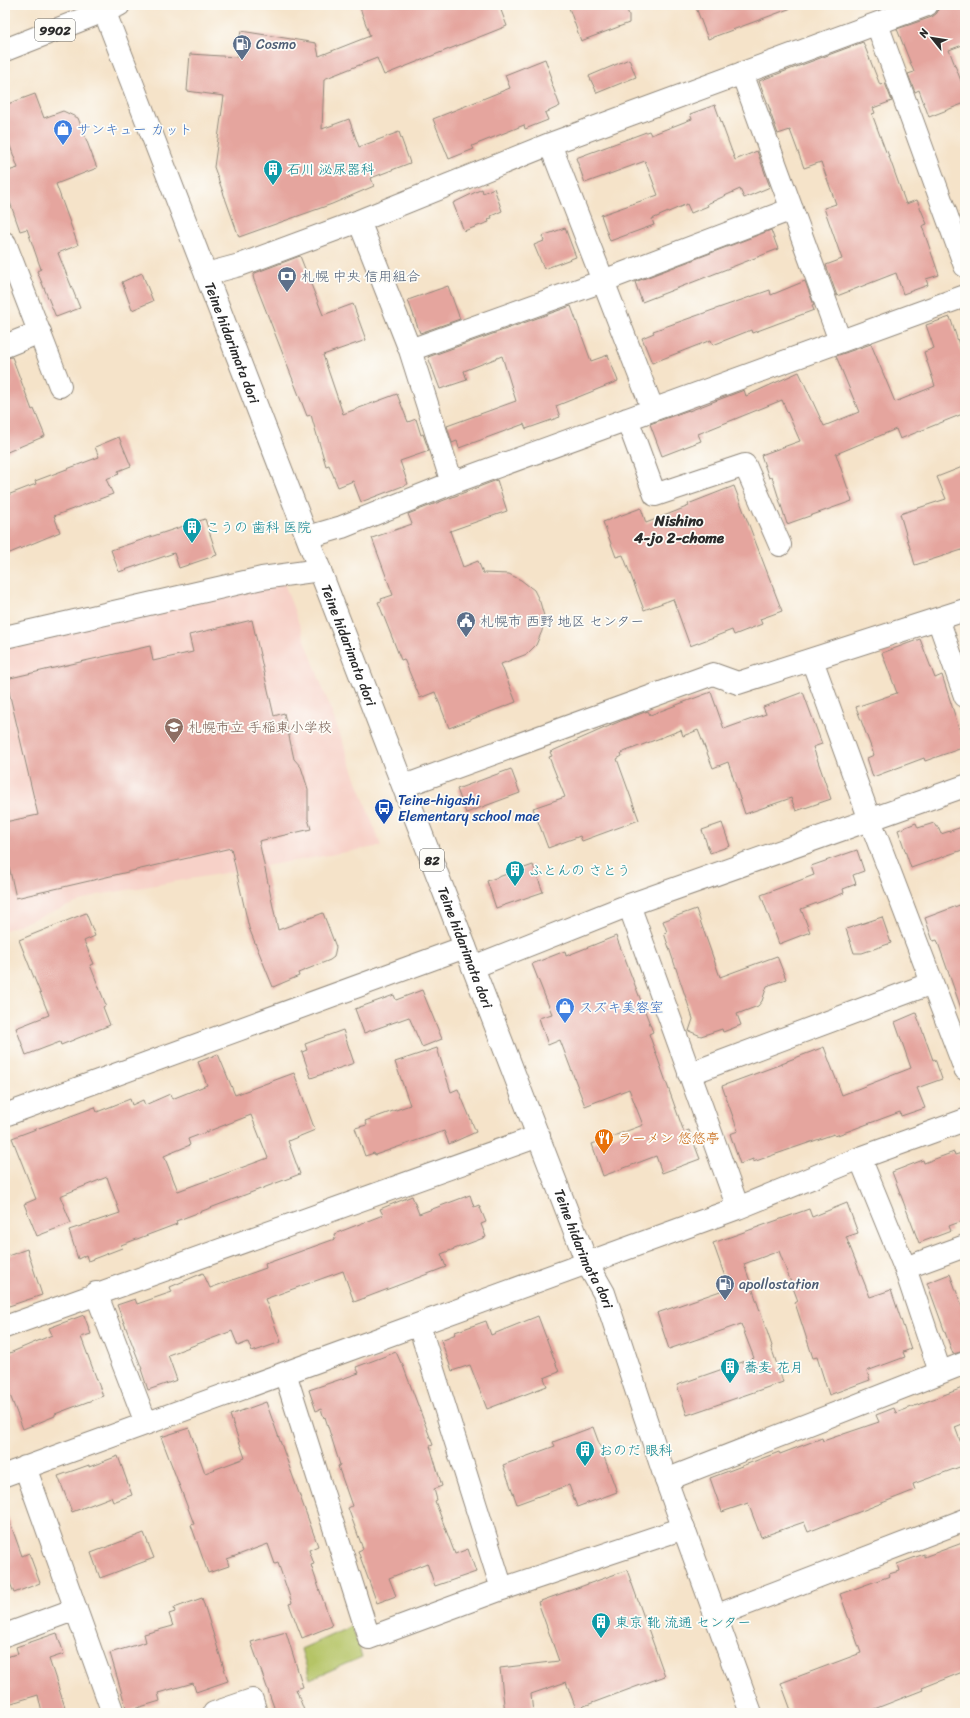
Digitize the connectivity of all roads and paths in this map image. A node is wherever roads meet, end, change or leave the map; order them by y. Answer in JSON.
{"nodes":[{"id":1,"x":927,"y":5,"type":"edge"},
{"id":2,"x":109,"y":7,"type":"edge"},
{"id":3,"x":877,"y":24,"type":"junction"},
{"id":4,"x":5,"y":50,"type":"edge"},
{"id":5,"x":742,"y":73,"type":"junction"},
{"id":6,"x":550,"y":144,"type":"junction"},
{"id":7,"x":792,"y":209,"type":"junction"},
{"id":8,"x":359,"y":222,"type":"junction"},
{"id":9,"x":5,"y":242,"type":"edge"},
{"id":10,"x":965,"y":266,"type":"edge"},
{"id":11,"x":206,"y":274,"type":"junction"},
{"id":12,"x":604,"y":281,"type":"junction"},
{"id":13,"x":965,"y":296,"type":"edge"},
{"id":14,"x":40,"y":332,"type":"junction"},
{"id":15,"x":840,"y":341,"type":"junction"},
{"id":16,"x":5,"y":346,"type":"edge"},
{"id":17,"x":410,"y":350,"type":"junction"},
{"id":18,"x":60,"y":386,"type":"dead end"},
{"id":19,"x":653,"y":410,"type":"junction"},
{"id":20,"x":627,"y":419,"type":"junction"},
{"id":21,"x":452,"y":483,"type":"junction"},
{"id":22,"x":308,"y":537,"type":"junction"},
{"id":23,"x":780,"y":545,"type":"dead end"},
{"id":24,"x":320,"y":570,"type":"junction"},
{"id":25,"x":965,"y":610,"type":"edge"},
{"id":26,"x":938,"y":619,"type":"junction"},
{"id":27,"x":7,"y":630,"type":"edge"},
{"id":28,"x":812,"y":660,"type":"junction"},
{"id":29,"x":965,"y":696,"type":"edge"},
{"id":30,"x":404,"y":786,"type":"junction"},
{"id":31,"x":965,"y":786,"type":"edge"},
{"id":32,"x":870,"y":820,"type":"junction"},
{"id":33,"x":628,"y":906,"type":"junction"},
{"id":34,"x":469,"y":957,"type":"junction"},
{"id":35,"x":932,"y":983,"type":"junction"},
{"id":36,"x":965,"y":1069,"type":"edge"},
{"id":37,"x":689,"y":1074,"type":"junction"},
{"id":38,"x":5,"y":1114,"type":"edge"},
{"id":39,"x":965,"y":1120,"type":"edge"},
{"id":40,"x":539,"y":1136,"type":"junction"},
{"id":41,"x":860,"y":1158,"type":"junction"},
{"id":42,"x":738,"y":1208,"type":"junction"},
{"id":43,"x":965,"y":1246,"type":"edge"},
{"id":44,"x":587,"y":1263,"type":"junction"},
{"id":45,"x":905,"y":1268,"type":"junction"},
{"id":46,"x":96,"y":1293,"type":"junction"},
{"id":47,"x":419,"y":1324,"type":"junction"},
{"id":48,"x":5,"y":1327,"type":"edge"},
{"id":49,"x":965,"y":1363,"type":"edge"},
{"id":50,"x":940,"y":1372,"type":"junction"},
{"id":51,"x":285,"y":1373,"type":"junction"},
{"id":52,"x":146,"y":1423,"type":"junction"},
{"id":53,"x":25,"y":1467,"type":"junction"},
{"id":54,"x":5,"y":1475,"type":"edge"},
{"id":55,"x":666,"y":1480,"type":"junction"},
{"id":56,"x":965,"y":1520,"type":"edge"},
{"id":57,"x":684,"y":1528,"type":"junction"},
{"id":58,"x":502,"y":1589,"type":"junction"},
{"id":59,"x":76,"y":1609,"type":"junction"},
{"id":60,"x":716,"y":1616,"type":"junction"},
{"id":61,"x":5,"y":1635,"type":"edge"},
{"id":62,"x":113,"y":1713,"type":"edge"},
{"id":63,"x":214,"y":1713,"type":"edge"},
{"id":64,"x":256,"y":1713,"type":"edge"},
{"id":65,"x":751,"y":1713,"type":"edge"}],
"edges":[{"from":1,"to":3,"type":"street"},
{"from":2,"to":4,"type":"street","number":"9902"},
{"from":2,"to":11,"type":"street","name":"Teine hidarimata dori","number":"82"},
{"from":3,"to":5,"type":"street"},
{"from":3,"to":10,"type":"street"},
{"from":5,"to":6,"type":"street"},
{"from":5,"to":7,"type":"street"},
{"from":6,"to":8,"type":"street"},
{"from":6,"to":12,"type":"street"},
{"from":7,"to":12,"type":"street"},
{"from":7,"to":15,"type":"street"},
{"from":8,"to":11,"type":"street"},
{"from":8,"to":17,"type":"street"},
{"from":9,"to":14,"type":"street"},
{"from":11,"to":22,"type":"street","name":"Teine hidarimata dori","number":"82"},
{"from":12,"to":17,"type":"street"},
{"from":12,"to":19,"type":"street"},
{"from":13,"to":15,"type":"street"},
{"from":14,"to":16,"type":"street"},
{"from":14,"to":18,"type":"street"},
{"from":15,"to":19,"type":"street"},
{"from":17,"to":21,"type":"street"},
{"from":19,"to":20,"type":"street"},
{"from":20,"to":21,"type":"street"},
{"from":20,"to":23,"type":"street"},
{"from":21,"to":22,"type":"street"},
{"from":22,"to":24,"type":"street","name":"Teine hidarimata dori","number":"82"},
{"from":24,"to":27,"type":"street"},
{"from":24,"to":30,"type":"street","name":"Teine hidarimata dori","number":"82"},
{"from":25,"to":26,"type":"street"},
{"from":26,"to":28,"type":"street"},
{"from":26,"to":29,"type":"street"},
{"from":28,"to":30,"type":"street"},
{"from":28,"to":32,"type":"street"},
{"from":30,"to":34,"type":"street","name":"Teine hidarimata dori","number":"82"},
{"from":31,"to":32,"type":"street"},
{"from":32,"to":33,"type":"street"},
{"from":32,"to":35,"type":"street"},
{"from":33,"to":34,"type":"street"},
{"from":33,"to":37,"type":"street"},
{"from":34,"to":38,"type":"street"},
{"from":34,"to":40,"type":"street","name":"Teine hidarimata dori","number":"82"},
{"from":35,"to":36,"type":"street"},
{"from":35,"to":37,"type":"street"},
{"from":37,"to":42,"type":"street"},
{"from":39,"to":41,"type":"street"},
{"from":40,"to":44,"type":"street","name":"Teine hidarimata dori","number":"82"},
{"from":40,"to":46,"type":"street"},
{"from":41,"to":42,"type":"street"},
{"from":41,"to":45,"type":"street"},
{"from":42,"to":44,"type":"street"},
{"from":43,"to":45,"type":"street"},
{"from":44,"to":47,"type":"street"},
{"from":44,"to":55,"type":"street","name":"Teine hidarimata dori","number":"82"},
{"from":45,"to":50,"type":"street"},
{"from":46,"to":48,"type":"street"},
{"from":46,"to":52,"type":"street"},
{"from":47,"to":51,"type":"street"},
{"from":47,"to":58,"type":"street"},
{"from":49,"to":50,"type":"street"},
{"from":50,"to":55,"type":"street"},
{"from":51,"to":52,"type":"street"},
{"from":51,"to":58,"type":"street"},
{"from":52,"to":53,"type":"street"},
{"from":53,"to":54,"type":"street"},
{"from":53,"to":59,"type":"street"},
{"from":55,"to":57,"type":"street","name":"Teine hidarimata dori","number":"82"},
{"from":56,"to":60,"type":"street"},
{"from":57,"to":58,"type":"street"},
{"from":57,"to":60,"type":"street","name":"Teine hidarimata dori","number":"82"},
{"from":59,"to":61,"type":"street"},
{"from":59,"to":62,"type":"street"},
{"from":60,"to":65,"type":"street","name":"Teine hidarimata dori","number":"82"},
{"from":63,"to":64,"type":"street"}]}
